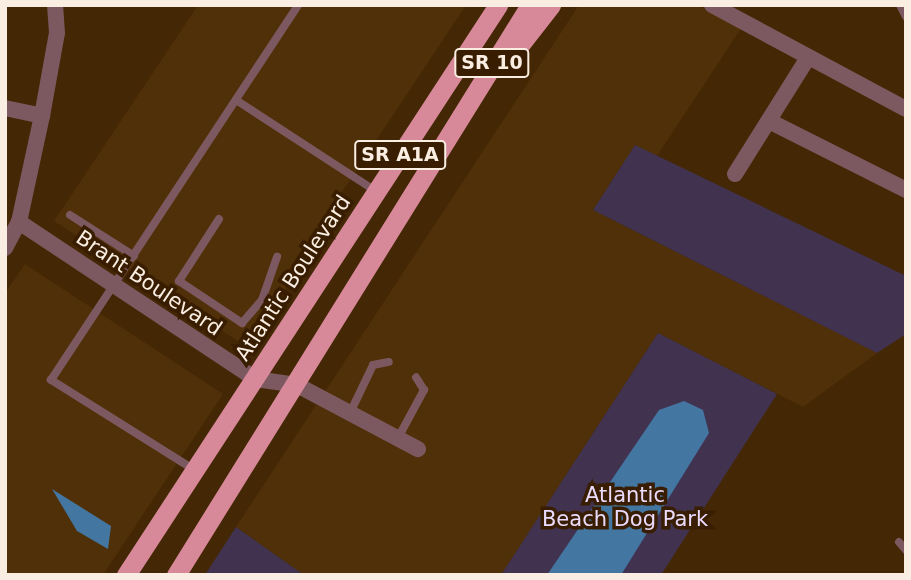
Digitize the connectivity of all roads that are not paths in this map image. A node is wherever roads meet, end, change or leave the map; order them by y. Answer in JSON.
{"nodes":[{"id":1,"x":55,"y":5,"type":"edge"},
{"id":2,"x":298,"y":5,"type":"edge"},
{"id":3,"x":498,"y":5,"type":"edge"},
{"id":4,"x":530,"y":5,"type":"edge"},
{"id":5,"x":551,"y":5,"type":"edge"},
{"id":6,"x":712,"y":5,"type":"edge"},
{"id":7,"x":900,"y":5,"type":"edge"},
{"id":8,"x":906,"y":17,"type":"edge"},
{"id":9,"x":807,"y":59,"type":"junction"},
{"id":10,"x":236,"y":100,"type":"junction"},
{"id":11,"x":5,"y":108,"type":"edge"},
{"id":12,"x":906,"y":109,"type":"edge"},
{"id":13,"x":42,"y":116,"type":"junction"},
{"id":14,"x":769,"y":121,"type":"junction"},
{"id":15,"x":456,"y":122,"type":"junction"},
{"id":16,"x":735,"y":174,"type":"dead end"},
{"id":17,"x":906,"y":190,"type":"edge"},
{"id":18,"x":377,"y":192,"type":"junction"},
{"id":19,"x":70,"y":215,"type":"dead end"},
{"id":20,"x":219,"y":219,"type":"dead end"},
{"id":21,"x":19,"y":222,"type":"junction"},
{"id":22,"x":5,"y":248,"type":"edge"},
{"id":23,"x":134,"y":256,"type":"junction"},
{"id":24,"x":277,"y":257,"type":"dead end"},
{"id":25,"x":115,"y":286,"type":"junction"},
{"id":26,"x":388,"y":362,"type":"dead end"},
{"id":27,"x":416,"y":376,"type":"dead end"},
{"id":28,"x":255,"y":379,"type":"junction"},
{"id":29,"x":297,"y":385,"type":"junction"},
{"id":30,"x":350,"y":413,"type":"junction"},
{"id":31,"x":397,"y":438,"type":"junction"},
{"id":32,"x":418,"y":449,"type":"dead end"},
{"id":33,"x":194,"y":470,"type":"junction"},
{"id":34,"x":899,"y":542,"type":"dead end"},
{"id":35,"x":906,"y":550,"type":"edge"},
{"id":36,"x":126,"y":575,"type":"edge"},
{"id":37,"x":176,"y":575,"type":"edge"}],
"edges":[{"from":1,"to":13,"type":"street"},
{"from":2,"to":10,"type":"lane"},
{"from":3,"to":18,"type":"highway","name":"Atlantic Boulevard","number":"SR A1A"},
{"from":4,"to":15,"type":"highway","number":"SR 10"},
{"from":5,"to":15,"type":"highway","number":"SR A1A"},
{"from":6,"to":9,"type":"street"},
{"from":7,"to":8,"type":"lane"},
{"from":9,"to":12,"type":"street"},
{"from":9,"to":14,"type":"street"},
{"from":10,"to":18,"type":"lane"},
{"from":10,"to":23,"type":"lane"},
{"from":11,"to":13,"type":"street"},
{"from":13,"to":21,"type":"street"},
{"from":14,"to":16,"type":"street"},
{"from":14,"to":17,"type":"street"},
{"from":15,"to":29,"type":"highway","number":"SR A1A"},
{"from":18,"to":28,"type":"highway","name":"Atlantic Boulevard","number":"SR A1A"},
{"from":19,"to":23,"type":"lane"},
{"from":20,"to":24,"type":"lane"},
{"from":21,"to":22,"type":"street"},
{"from":21,"to":25,"type":"street","name":"Brant Boulevard"},
{"from":23,"to":25,"type":"lane"},
{"from":25,"to":28,"type":"street","name":"Brant Boulevard"},
{"from":25,"to":33,"type":"lane"},
{"from":26,"to":30,"type":"lane"},
{"from":27,"to":31,"type":"lane"},
{"from":28,"to":29,"type":"street","name":"Brant Boulevard"},
{"from":28,"to":33,"type":"highway","name":"Atlantic Boulevard","number":"SR A1A"},
{"from":29,"to":30,"type":"street","name":"Brant Boulevard"},
{"from":29,"to":37,"type":"highway","number":"SR A1A"},
{"from":30,"to":31,"type":"street","name":"Brant Boulevard"},
{"from":31,"to":32,"type":"street","name":"Brant Boulevard"},
{"from":33,"to":36,"type":"highway","name":"Atlantic Boulevard","number":"SR A1A"},
{"from":34,"to":35,"type":"lane"}]}
